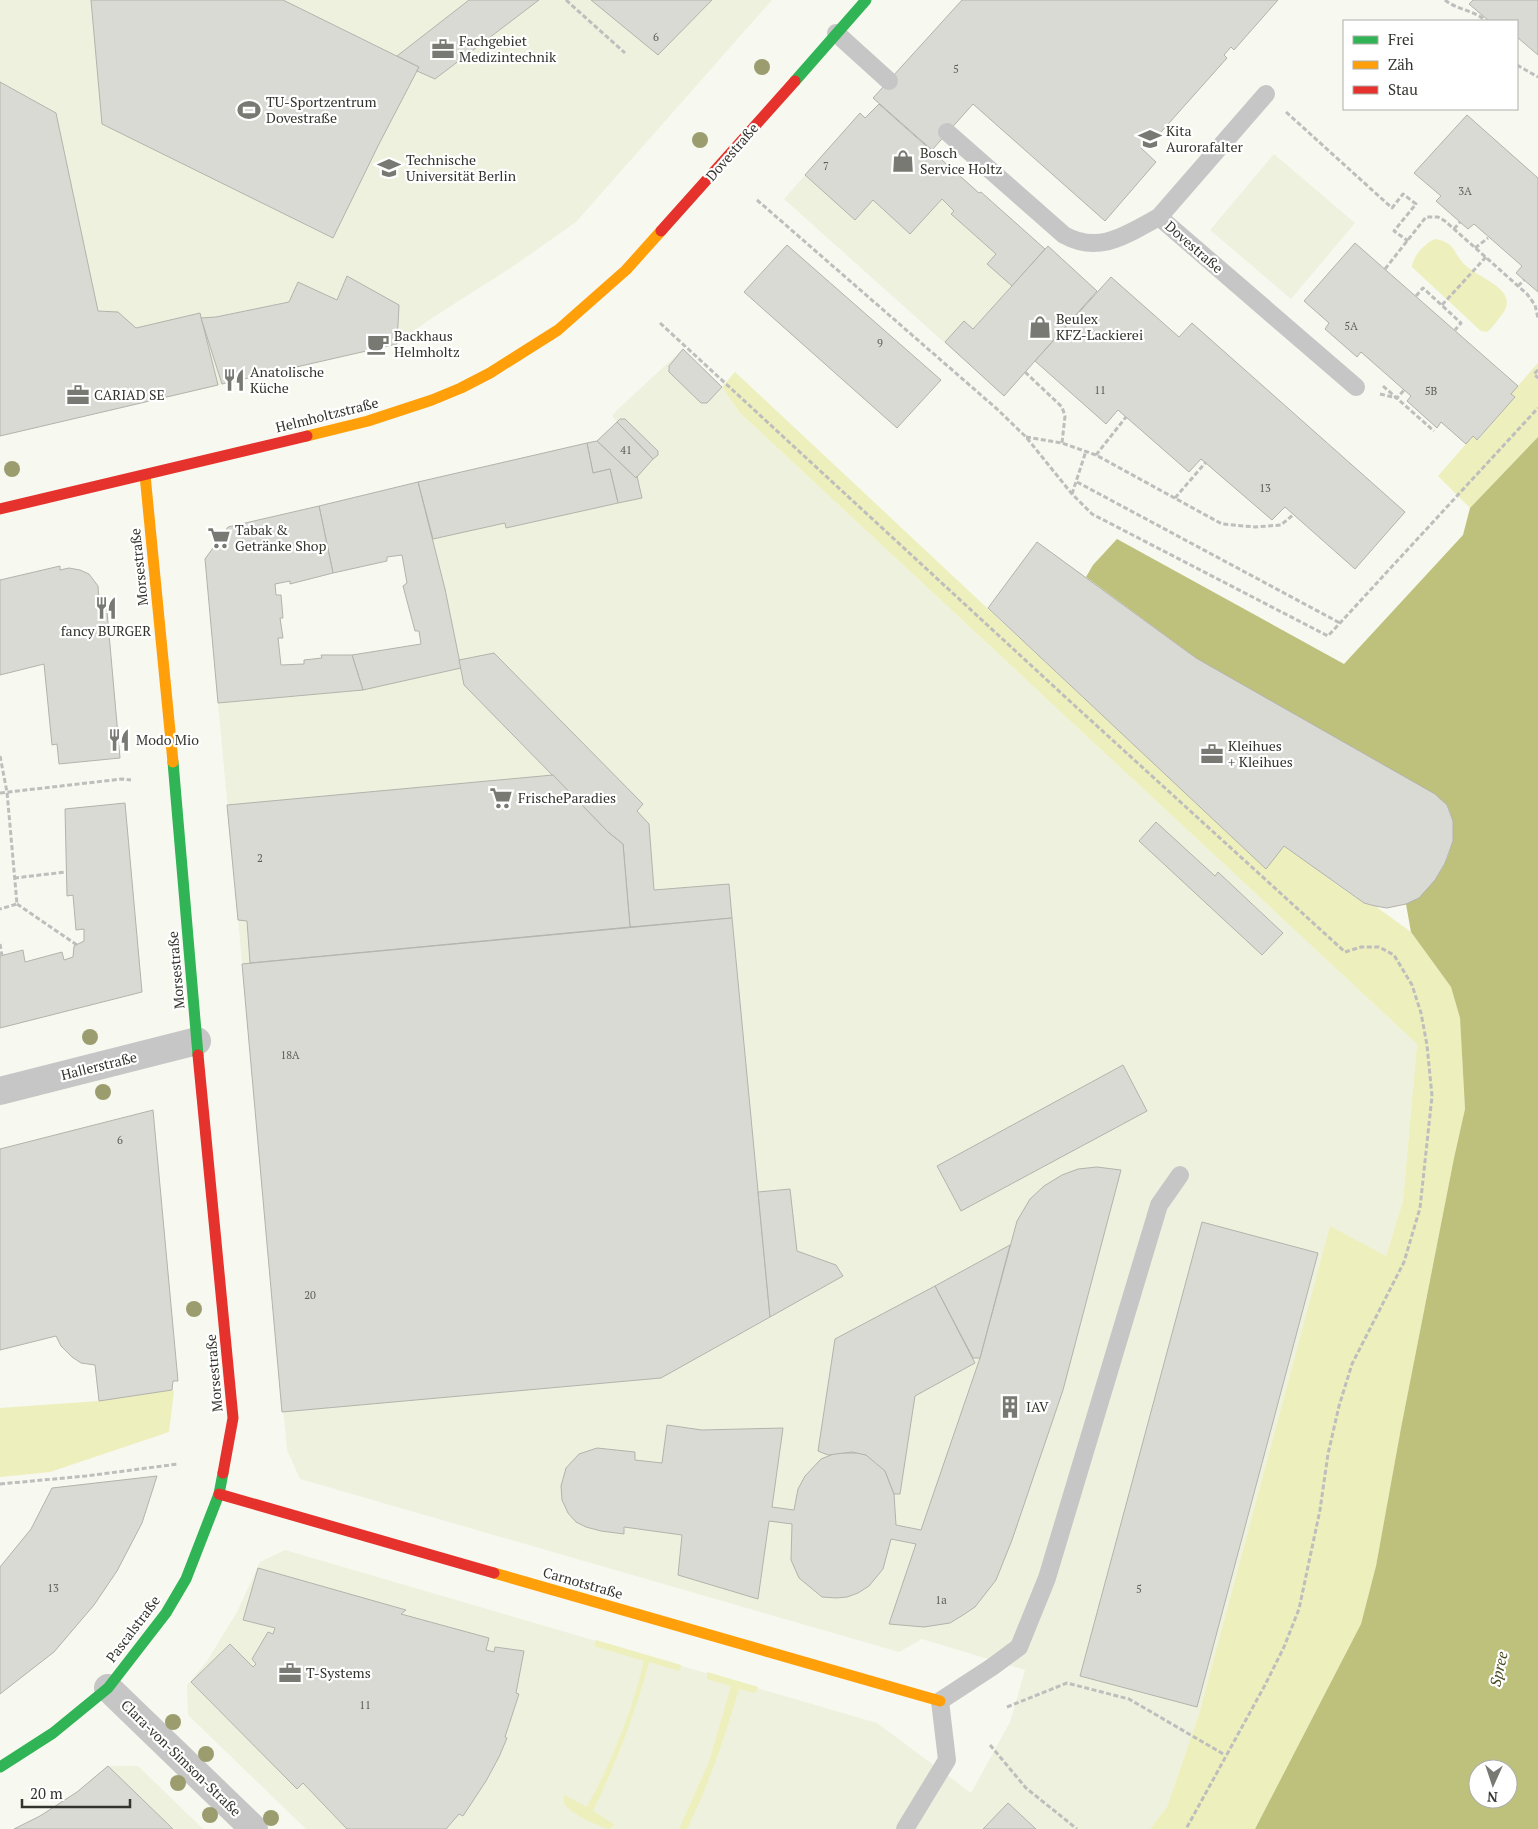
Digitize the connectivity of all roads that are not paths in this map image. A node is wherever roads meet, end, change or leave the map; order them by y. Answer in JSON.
{"nodes":[{"id":1,"x":866,"y":0,"type":"edge"},
{"id":2,"x":836,"y":34,"type":"junction"},
{"id":3,"x":889,"y":81,"type":"dead end"},
{"id":4,"x":1266,"y":94,"type":"road end"},
{"id":5,"x":948,"y":132,"type":"dead end"},
{"id":6,"x":1159,"y":217,"type":"junction"},
{"id":7,"x":626,"y":270,"type":"joint"},
{"id":8,"x":1356,"y":387,"type":"dead end"},
{"id":9,"x":146,"y":475,"type":"junction"},
{"id":10,"x":0,"y":509,"type":"edge"},
{"id":11,"x":198,"y":1041,"type":"junction"},
{"id":12,"x":0,"y":1091,"type":"edge"},
{"id":13,"x":1180,"y":1175,"type":"dead end"},
{"id":14,"x":226,"y":1462,"type":"joint"},
{"id":15,"x":219,"y":1494,"type":"junction"},
{"id":16,"x":108,"y":1688,"type":"junction"},
{"id":17,"x":940,"y":1701,"type":"junction"},
{"id":18,"x":0,"y":1767,"type":"edge"},
{"id":19,"x":254,"y":1829,"type":"edge"},
{"id":20,"x":905,"y":1829,"type":"edge"}],
"edges":[{"from":1,"to":2,"type":"street","name":"Dovestraße"},
{"from":2,"to":3,"type":"lane"},
{"from":2,"to":7,"type":"street","name":"Dovestraße"},
{"from":4,"to":6,"type":"lane"},
{"from":5,"to":6,"type":"lane","name":"Dovestraße"},
{"from":6,"to":8,"type":"lane","name":"Dovestraße"},
{"from":7,"to":9,"type":"street","name":"Helmholtzstraße"},
{"from":9,"to":10,"type":"street","name":"Helmholtzstraße"},
{"from":9,"to":11,"type":"street","name":"Morsestraße"},
{"from":11,"to":12,"type":"street","name":"Hallerstraße"},
{"from":11,"to":14,"type":"street","name":"Morsestraße"},
{"from":13,"to":17,"type":"lane"},
{"from":14,"to":15,"type":"street","name":"Pascalstraße"},
{"from":15,"to":16,"type":"street","name":"Pascalstraße"},
{"from":15,"to":17,"type":"street","name":"Carnotstraße"},
{"from":16,"to":18,"type":"street","name":"Pascalstraße"},
{"from":16,"to":19,"type":"street","name":"Clara-von-Simson-Straße"},
{"from":17,"to":20,"type":"lane"}]}
